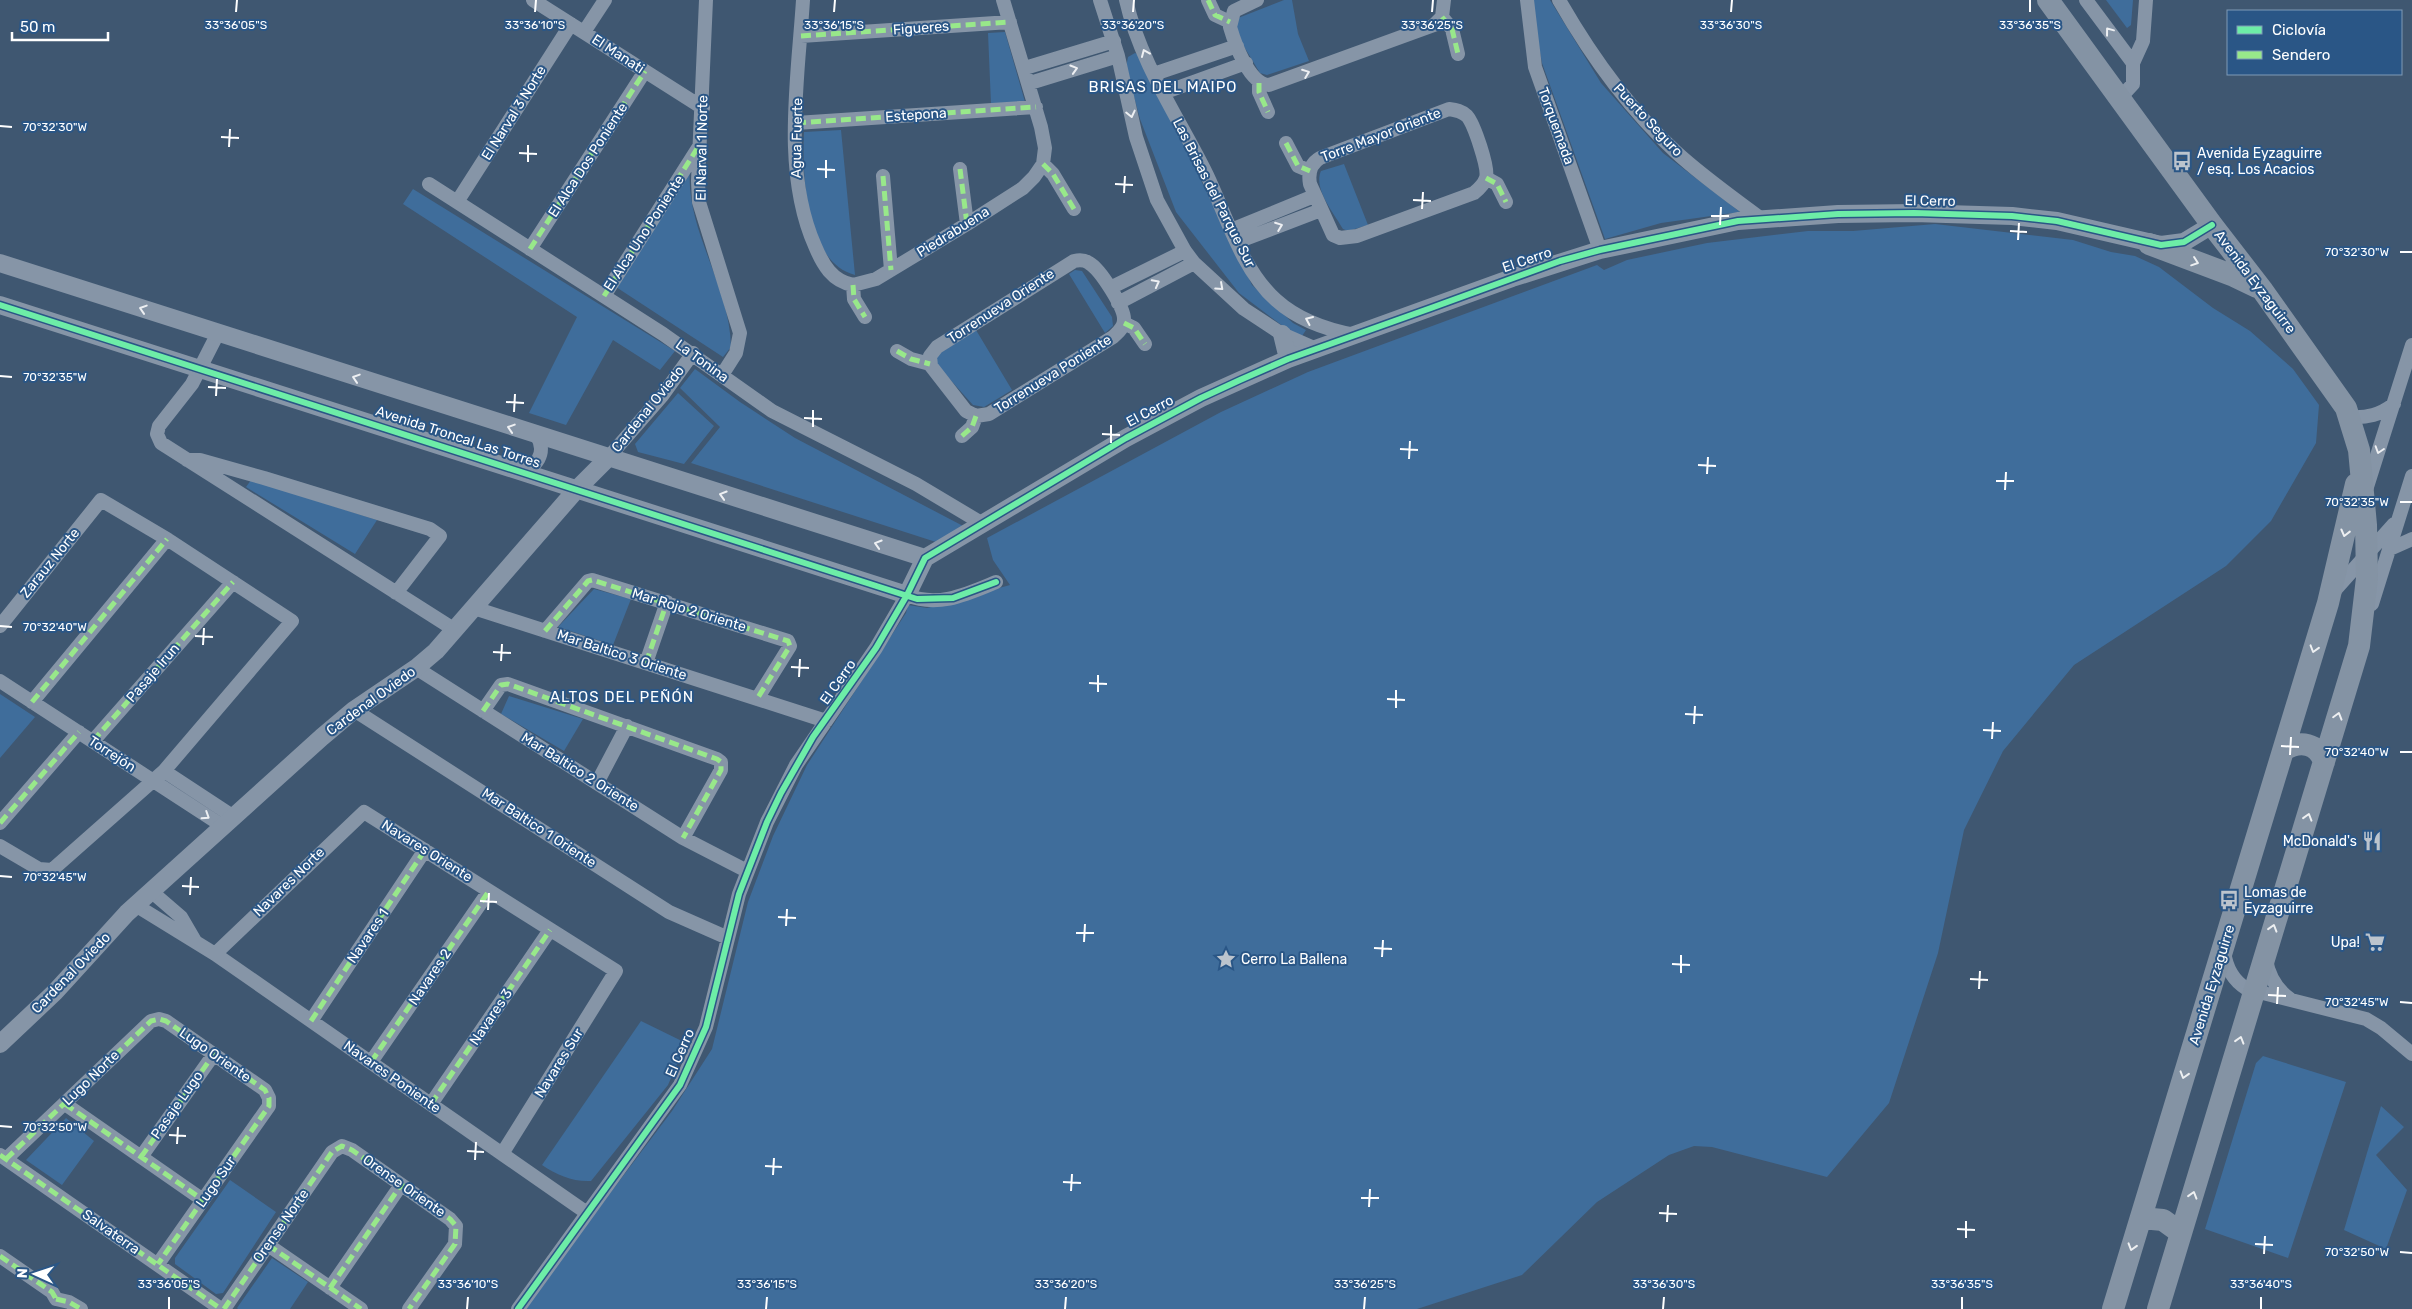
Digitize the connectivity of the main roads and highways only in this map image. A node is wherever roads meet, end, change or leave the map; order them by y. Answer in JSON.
{"nodes":[{"id":1,"x":2048,"y":0,"type":"edge"},
{"id":2,"x":2149,"y":244,"type":"road end"},
{"id":3,"x":2263,"y":291,"type":"junction"},
{"id":4,"x":2359,"y":450,"type":"junction"},
{"id":5,"x":2284,"y":750,"type":"junction"},
{"id":6,"x":2324,"y":762,"type":"junction"},
{"id":7,"x":2141,"y":1218,"type":"junction"},
{"id":8,"x":2181,"y":1233,"type":"junction"},
{"id":9,"x":2113,"y":1309,"type":"edge"},
{"id":10,"x":2158,"y":1309,"type":"edge"}],
"edges":[{"from":1,"to":3,"type":"main road","name":"Avenida Eyzaguirre"},
{"from":2,"to":3,"type":"main road","one_way":true},
{"from":3,"to":4,"type":"main road","name":"Avenida Eyzaguirre"},
{"from":4,"to":5,"type":"main road","name":"Avenida Eyzaguirre","one_way":true},
{"from":6,"to":4,"type":"main road","name":"Avenida Eyzaguirre","one_way":true},
{"from":5,"to":6,"type":"main road"},
{"from":5,"to":7,"type":"main road","name":"Avenida Eyzaguirre","one_way":true},
{"from":8,"to":6,"type":"main road","name":"Avenida Eyzaguirre","one_way":true},
{"from":7,"to":8,"type":"main road"},
{"from":7,"to":9,"type":"main road","name":"Avenida Eyzaguirre","one_way":true},
{"from":8,"to":10,"type":"main road","name":"Avenida Eyzaguirre"}]}
